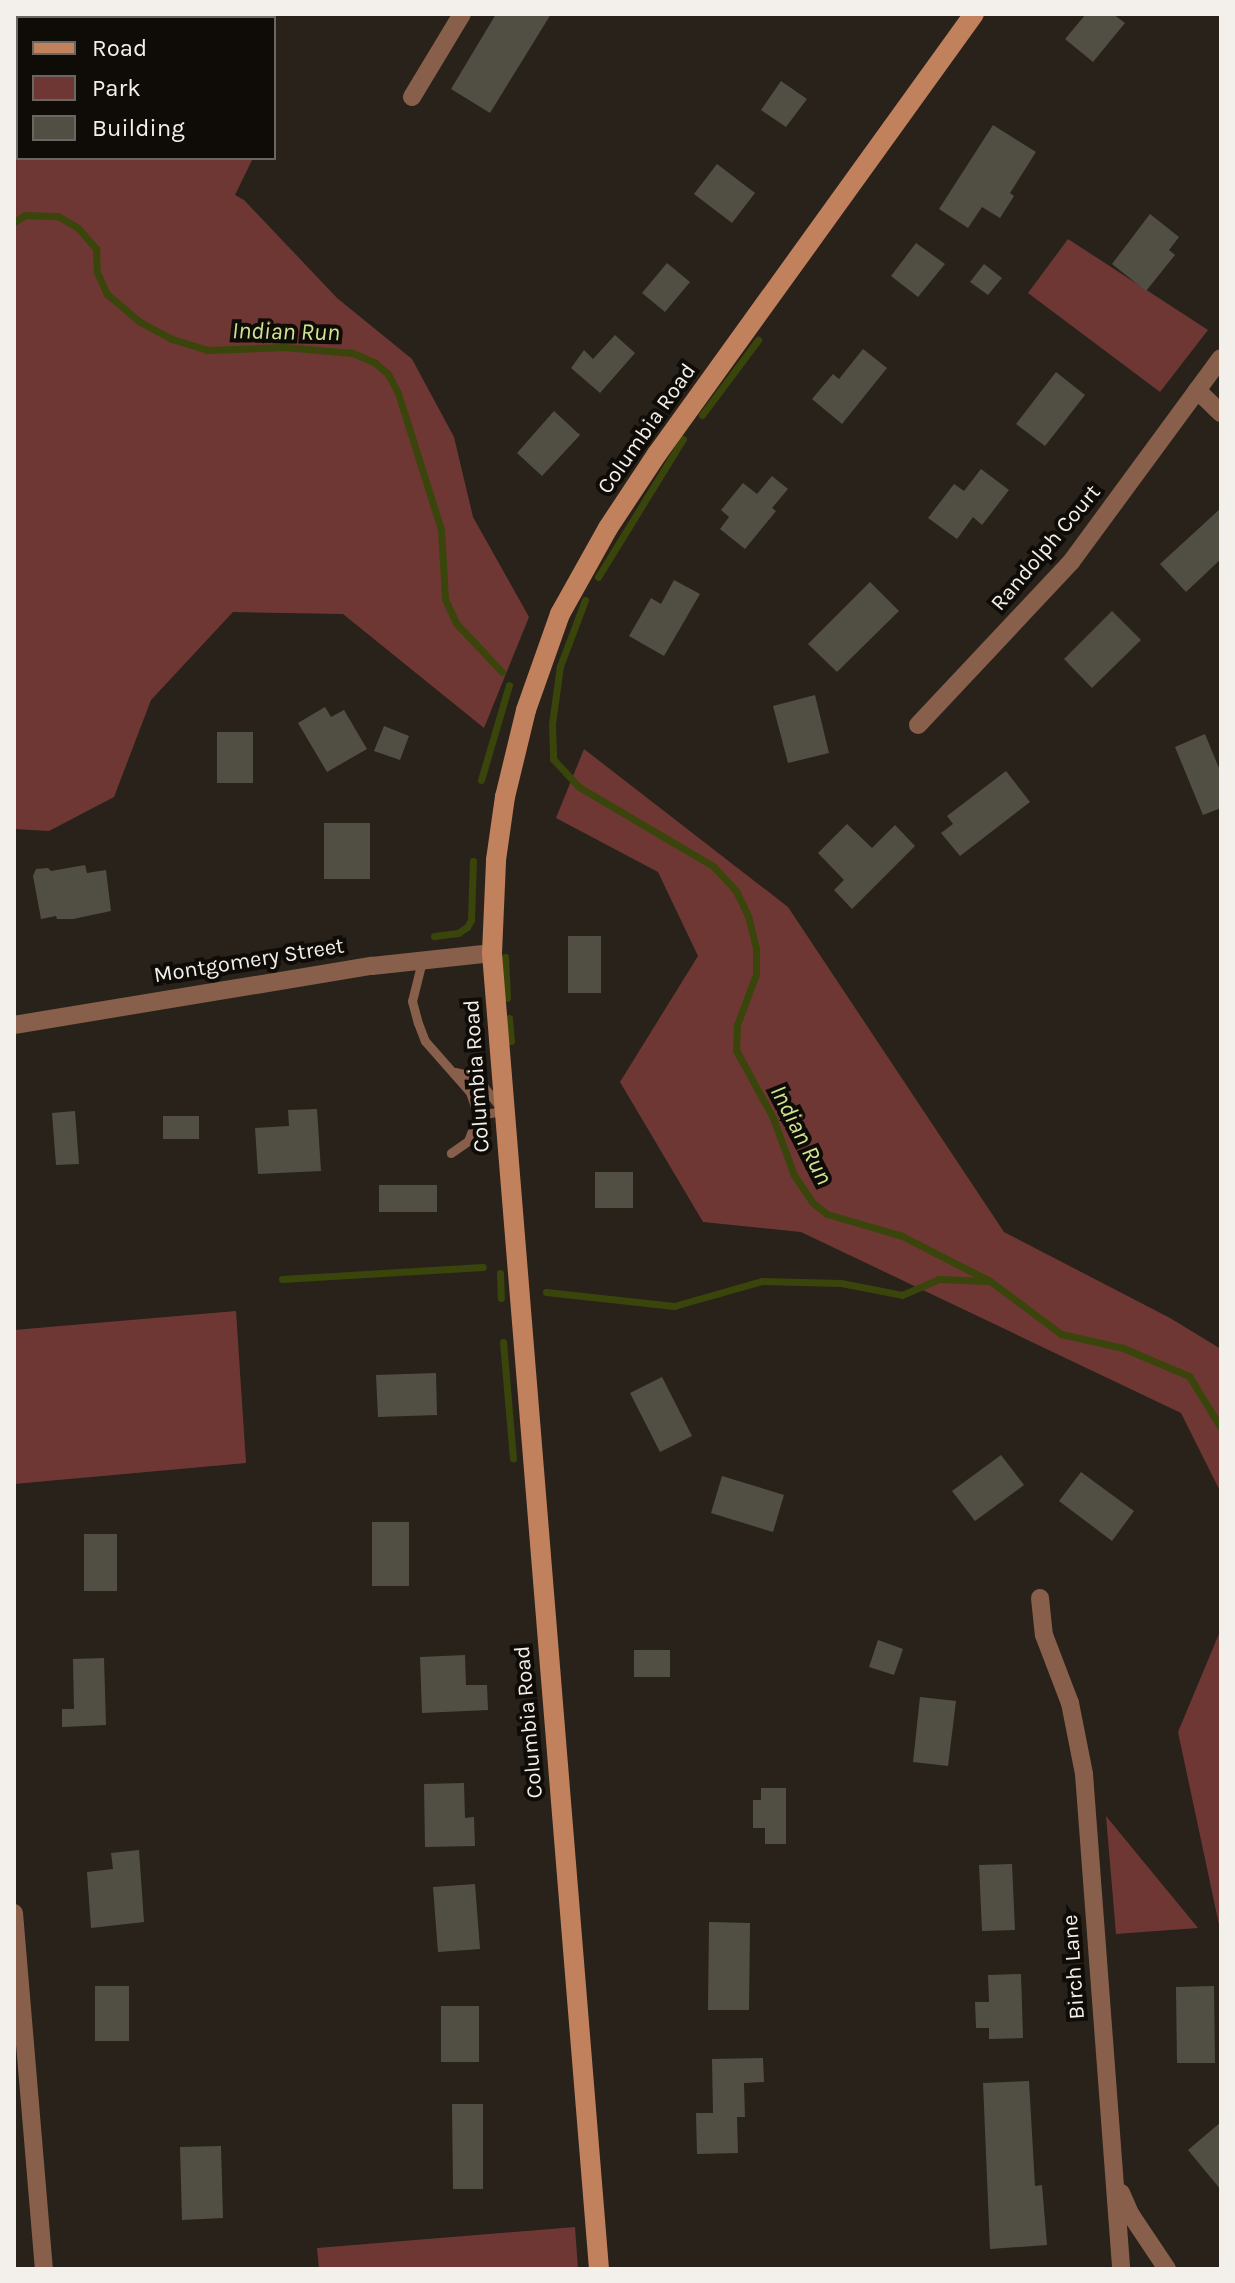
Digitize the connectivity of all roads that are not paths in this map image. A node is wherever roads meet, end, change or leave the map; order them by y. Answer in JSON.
{"nodes":[{"id":1,"x":462,"y":14,"type":"edge"},
{"id":2,"x":974,"y":14,"type":"edge"},
{"id":3,"x":412,"y":97,"type":"dead end"},
{"id":4,"x":1221,"y":358,"type":"edge"},
{"id":5,"x":1197,"y":390,"type":"junction"},
{"id":6,"x":1221,"y":413,"type":"edge"},
{"id":7,"x":918,"y":725,"type":"dead end"},
{"id":8,"x":492,"y":953,"type":"junction"},
{"id":9,"x":422,"y":961,"type":"junction"},
{"id":10,"x":14,"y":1025,"type":"edge"},
{"id":11,"x":455,"y":1072,"type":"junction"},
{"id":12,"x":503,"y":1111,"type":"junction"},
{"id":13,"x":478,"y":1115,"type":"junction"},
{"id":14,"x":451,"y":1153,"type":"dead end"},
{"id":15,"x":1040,"y":1598,"type":"dead end"},
{"id":16,"x":14,"y":1913,"type":"edge"},
{"id":17,"x":1115,"y":2179,"type":"junction"},
{"id":18,"x":44,"y":2269,"type":"edge"},
{"id":19,"x":599,"y":2269,"type":"edge"},
{"id":20,"x":1121,"y":2269,"type":"edge"},
{"id":21,"x":1167,"y":2269,"type":"edge"}],
"edges":[{"from":1,"to":3,"type":"street"},
{"from":2,"to":8,"type":"street","name":"Columbia Road"},
{"from":4,"to":5,"type":"street","name":"Randolph Court"},
{"from":5,"to":6,"type":"street"},
{"from":5,"to":7,"type":"street","name":"Randolph Court"},
{"from":8,"to":9,"type":"street","name":"Montgomery Street"},
{"from":8,"to":12,"type":"street","name":"Columbia Road"},
{"from":9,"to":10,"type":"street","name":"Montgomery Street"},
{"from":9,"to":11,"type":"lane"},
{"from":11,"to":12,"type":"lane"},
{"from":11,"to":13,"type":"lane"},
{"from":12,"to":13,"type":"lane"},
{"from":12,"to":19,"type":"street","name":"Columbia Road"},
{"from":13,"to":14,"type":"lane"},
{"from":15,"to":17,"type":"street","name":"Birch Lane"},
{"from":16,"to":18,"type":"street"},
{"from":17,"to":20,"type":"street","name":"Birch Lane"},
{"from":17,"to":21,"type":"street"}]}
